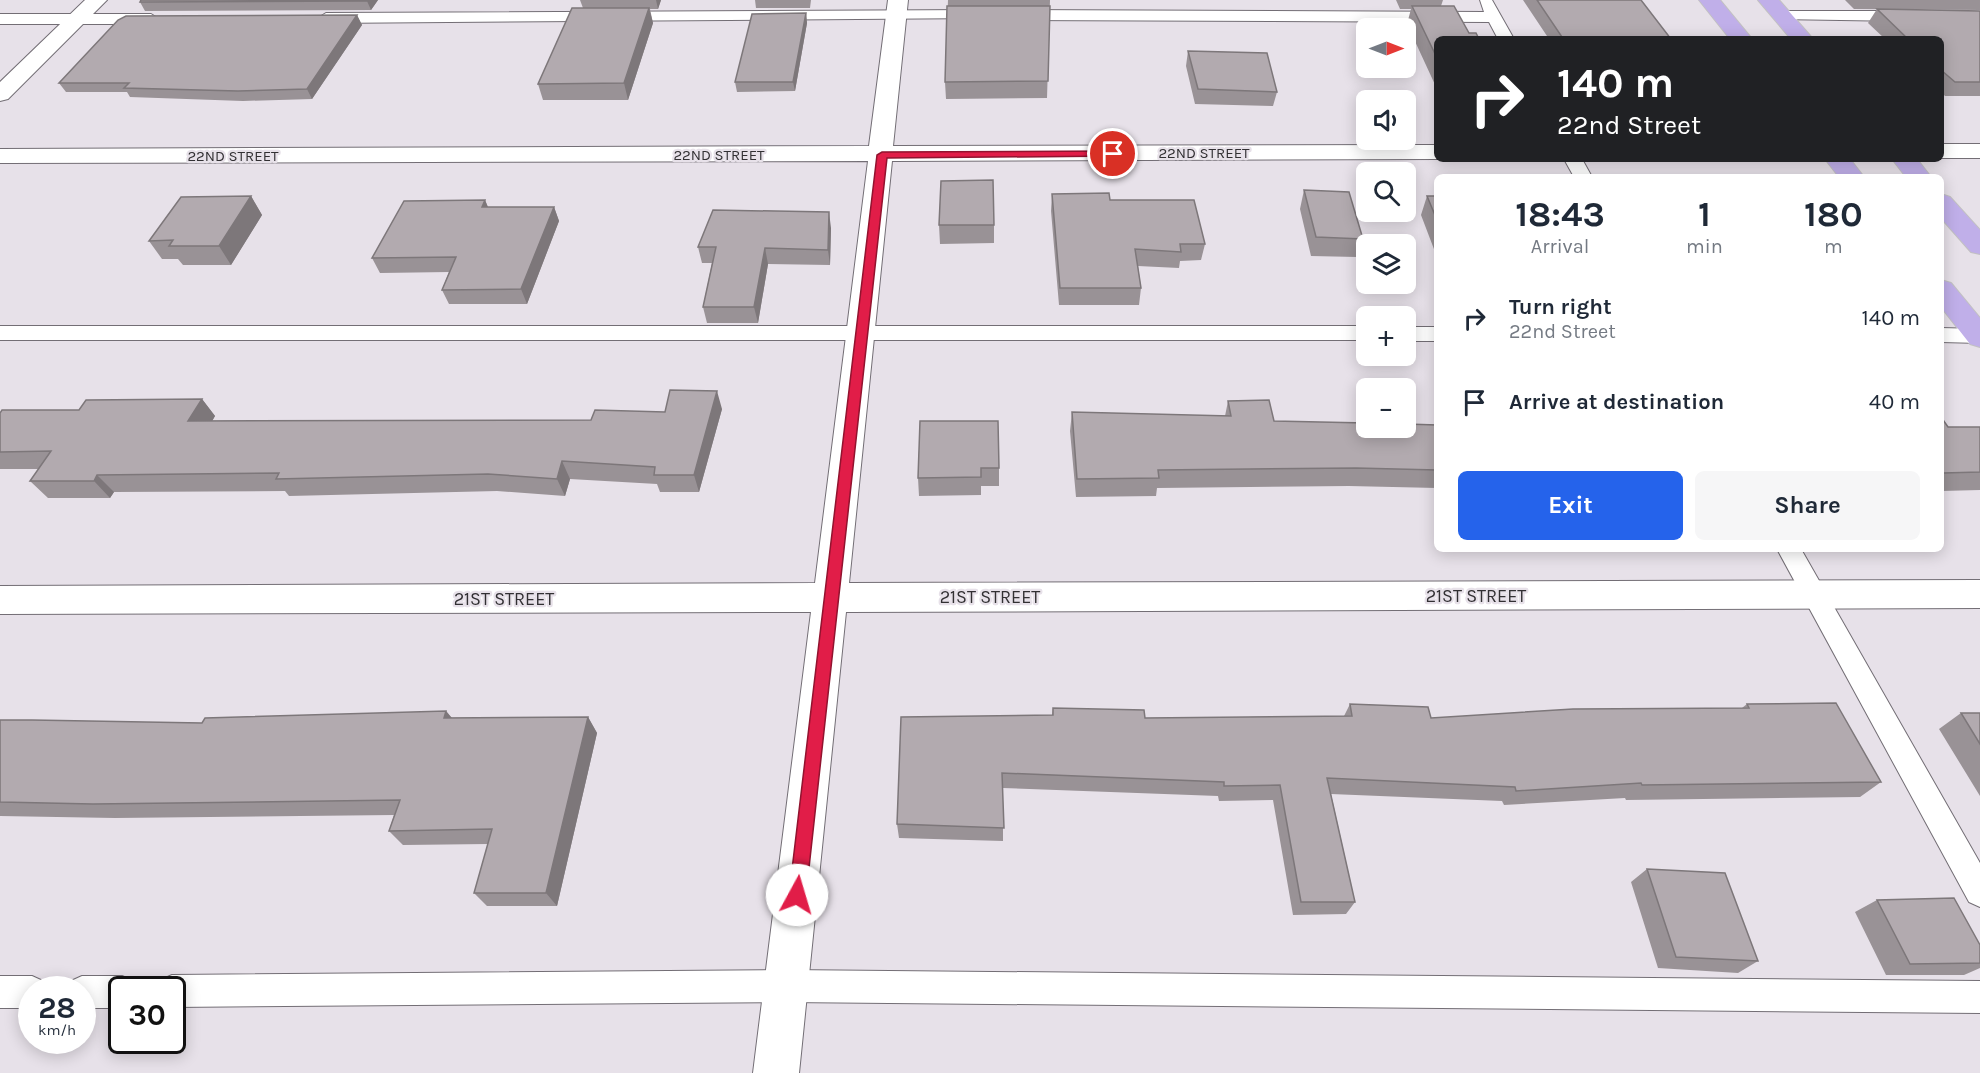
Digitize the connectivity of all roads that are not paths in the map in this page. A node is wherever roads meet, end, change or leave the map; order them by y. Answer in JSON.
{"nodes":[{"id":1,"x":97,"y":0,"type":"edge"},
{"id":2,"x":1485,"y":0,"type":"edge"},
{"id":3,"x":1709,"y":0,"type":"edge"},
{"id":4,"x":1768,"y":0,"type":"edge"},
{"id":5,"x":898,"y":8,"type":"edge"},
{"id":6,"x":1783,"y":16,"type":"junction"},
{"id":7,"x":1922,"y":16,"type":"edge"},
{"id":8,"x":1494,"y":17,"type":"junction"},
{"id":9,"x":315,"y":18,"type":"edge"},
{"id":10,"x":0,"y":19,"type":"edge"},
{"id":11,"x":172,"y":19,"type":"edge"},
{"id":12,"x":77,"y":20,"type":"junction"},
{"id":13,"x":1504,"y":36,"type":"edge"},
{"id":14,"x":1739,"y":36,"type":"edge"},
{"id":15,"x":1800,"y":36,"type":"edge"},
{"id":16,"x":0,"y":94,"type":"edge"},
{"id":17,"x":1944,"y":151,"type":"edge"},
{"id":18,"x":1980,"y":151,"type":"edge"},
{"id":19,"x":1434,"y":152,"type":"edge"},
{"id":20,"x":882,"y":155,"type":"junction"},
{"id":21,"x":0,"y":156,"type":"edge"},
{"id":22,"x":1840,"y":162,"type":"edge"},
{"id":23,"x":1906,"y":162,"type":"edge"},
{"id":24,"x":1850,"y":174,"type":"edge"},
{"id":25,"x":1916,"y":174,"type":"edge"},
{"id":26,"x":1944,"y":205,"type":"edge"},
{"id":27,"x":1980,"y":246,"type":"edge"},
{"id":28,"x":1944,"y":293,"type":"edge"},
{"id":29,"x":862,"y":332,"type":"junction"},
{"id":30,"x":0,"y":333,"type":"edge"},
{"id":31,"x":1356,"y":333,"type":"edge"},
{"id":32,"x":1416,"y":333,"type":"edge"},
{"id":33,"x":1434,"y":334,"type":"edge"},
{"id":34,"x":1944,"y":335,"type":"edge"},
{"id":35,"x":1979,"y":336,"type":"edge"},
{"id":36,"x":1791,"y":552,"type":"edge"},
{"id":37,"x":1980,"y":594,"type":"edge"},
{"id":38,"x":1815,"y":595,"type":"junction"},
{"id":39,"x":830,"y":598,"type":"junction"},
{"id":40,"x":0,"y":600,"type":"edge"},
{"id":41,"x":1980,"y":892,"type":"edge"},
{"id":42,"x":787,"y":986,"type":"junction"},
{"id":43,"x":186,"y":991,"type":"edge"},
{"id":44,"x":0,"y":992,"type":"edge"},
{"id":45,"x":18,"y":992,"type":"edge"},
{"id":46,"x":1980,"y":997,"type":"edge"},
{"id":47,"x":776,"y":1073,"type":"edge"}],
"edges":[{"from":1,"to":12,"type":"street"},
{"from":2,"to":8,"type":"lane"},
{"from":3,"to":14,"type":"main road"},
{"from":4,"to":6,"type":"main road"},
{"from":5,"to":8,"type":"lane"},
{"from":5,"to":9,"type":"lane"},
{"from":5,"to":20,"type":"street"},
{"from":6,"to":7,"type":"lane"},
{"from":6,"to":15,"type":"main road"},
{"from":8,"to":13,"type":"lane"},
{"from":10,"to":12,"type":"lane"},
{"from":11,"to":12,"type":"lane"},
{"from":12,"to":16,"type":"street"},
{"from":17,"to":18,"type":"street"},
{"from":19,"to":20,"type":"street","name":"22ND STREET"},
{"from":20,"to":21,"type":"street","name":"22ND STREET"},
{"from":20,"to":29,"type":"street"},
{"from":22,"to":24,"type":"main road"},
{"from":23,"to":25,"type":"main road"},
{"from":26,"to":27,"type":"main road"},
{"from":28,"to":35,"type":"main road"},
{"from":29,"to":30,"type":"lane"},
{"from":29,"to":31,"type":"lane"},
{"from":29,"to":39,"type":"street"},
{"from":32,"to":33,"type":"lane"},
{"from":34,"to":35,"type":"lane"},
{"from":36,"to":38,"type":"lane"},
{"from":37,"to":38,"type":"street","name":"21ST STREET"},
{"from":38,"to":39,"type":"street","name":"21ST STREET"},
{"from":38,"to":41,"type":"lane"},
{"from":39,"to":40,"type":"street","name":"21ST STREET"},
{"from":39,"to":42,"type":"street"},
{"from":42,"to":43,"type":"lane"},
{"from":42,"to":46,"type":"lane"},
{"from":42,"to":47,"type":"street"},
{"from":44,"to":45,"type":"lane"}]}
